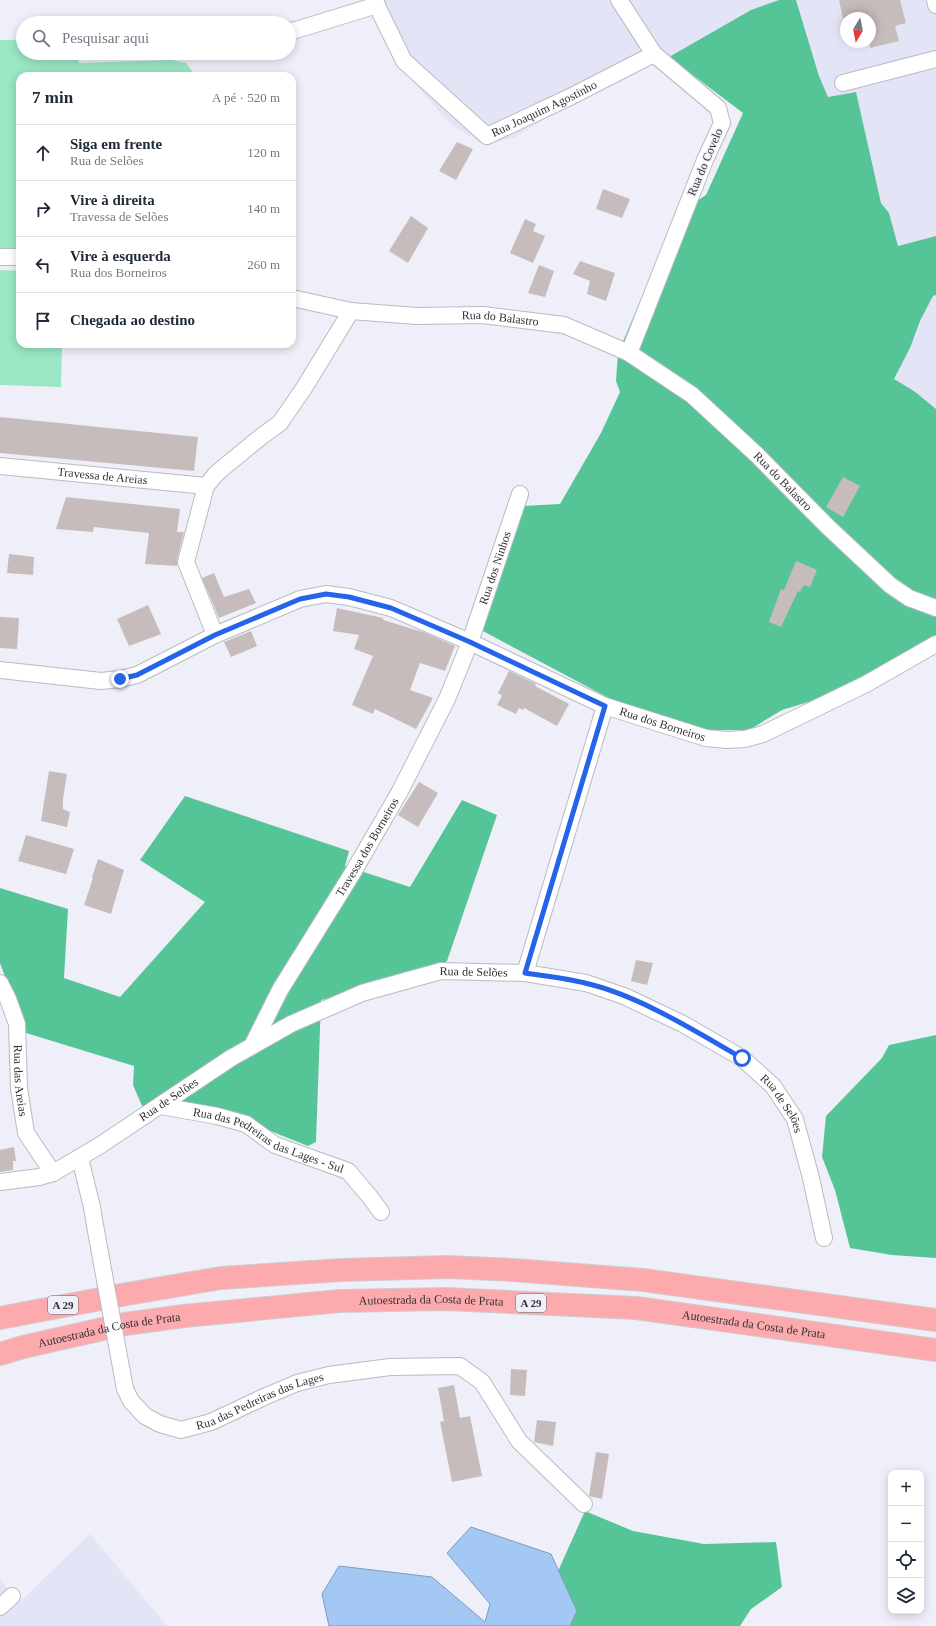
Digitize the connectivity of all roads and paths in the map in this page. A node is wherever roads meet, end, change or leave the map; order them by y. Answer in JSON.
{"nodes":[{"id":1,"x":619,"y":0,"type":"edge"},
{"id":2,"x":935,"y":0,"type":"edge"},
{"id":3,"x":375,"y":2,"type":"edge"},
{"id":4,"x":936,"y":5,"type":"edge"},
{"id":5,"x":296,"y":30,"type":"edge"},
{"id":6,"x":654,"y":54,"type":"junction"},
{"id":7,"x":936,"y":59,"type":"edge"},
{"id":8,"x":843,"y":84,"type":"dead end"},
{"id":9,"x":16,"y":256,"type":"edge"},
{"id":10,"x":0,"y":257,"type":"edge"},
{"id":11,"x":296,"y":299,"type":"edge"},
{"id":12,"x":351,"y":311,"type":"junction"},
{"id":13,"x":629,"y":353,"type":"junction"},
{"id":14,"x":0,"y":466,"type":"edge"},
{"id":15,"x":206,"y":486,"type":"junction"},
{"id":16,"x":520,"y":494,"type":"dead end"},
{"id":17,"x":936,"y":608,"type":"edge"},
{"id":18,"x":215,"y":635,"type":"junction"},
{"id":19,"x":470,"y":642,"type":"junction"},
{"id":20,"x":936,"y":644,"type":"edge"},
{"id":21,"x":0,"y":670,"type":"edge"},
{"id":22,"x":605,"y":706,"type":"junction"},
{"id":23,"x":525,"y":973,"type":"junction"},
{"id":24,"x":0,"y":983,"type":"edge"},
{"id":25,"x":252,"y":1046,"type":"junction"},
{"id":26,"x":161,"y":1106,"type":"junction"},
{"id":27,"x":80,"y":1158,"type":"junction"},
{"id":28,"x":53,"y":1173,"type":"junction"},
{"id":29,"x":0,"y":1182,"type":"edge"},
{"id":30,"x":380,"y":1212,"type":"dead end"},
{"id":31,"x":824,"y":1238,"type":"dead end"},
{"id":32,"x":0,"y":1318,"type":"edge"},
{"id":33,"x":936,"y":1320,"type":"edge"},
{"id":34,"x":936,"y":1350,"type":"edge"},
{"id":35,"x":0,"y":1354,"type":"edge"},
{"id":36,"x":584,"y":1504,"type":"dead end"}],
"edges":[{"from":1,"to":6,"type":"street","name":"Rua do Covelo"},
{"from":2,"to":4,"type":"street"},
{"from":3,"to":5,"type":"street"},
{"from":3,"to":6,"type":"street","name":"Rua Joaquim Agostinho"},
{"from":6,"to":13,"type":"street","name":"Rua do Covelo"},
{"from":7,"to":8,"type":"street"},
{"from":9,"to":10,"type":"street"},
{"from":11,"to":12,"type":"street","name":"Rua do Balastro"},
{"from":12,"to":13,"type":"street","name":"Rua do Balastro"},
{"from":12,"to":15,"type":"street"},
{"from":13,"to":17,"type":"street","name":"Rua do Balastro"},
{"from":14,"to":15,"type":"street","name":"Travessa de Areias"},
{"from":15,"to":18,"type":"street"},
{"from":16,"to":19,"type":"street","name":"Rua dos Ninhos"},
{"from":18,"to":19,"type":"street","name":"Rua dos Borneiros"},
{"from":18,"to":21,"type":"street","name":"Rua dos Borneiros"},
{"from":19,"to":22,"type":"street","name":"Rua dos Borneiros"},
{"from":19,"to":25,"type":"street","name":"Travessa dos Borneiros"},
{"from":20,"to":22,"type":"street","name":"Rua dos Borneiros"},
{"from":22,"to":23,"type":"street"},
{"from":23,"to":25,"type":"street","name":"Rua de Selões"},
{"from":23,"to":31,"type":"street","name":"Rua de Selões"},
{"from":24,"to":28,"type":"street","name":"Rua das Areias"},
{"from":25,"to":26,"type":"street","name":"Rua de Selões"},
{"from":26,"to":27,"type":"street","name":"Rua de Selões"},
{"from":26,"to":30,"type":"street","name":"Rua das Pedreiras das Lages - Sul"},
{"from":27,"to":28,"type":"street","name":"Rua de Selões"},
{"from":27,"to":36,"type":"street","name":"Rua das Pedreiras das Lages","bridge":true},
{"from":28,"to":29,"type":"street","name":"Rua de Selões"},
{"from":32,"to":33,"type":"highway","number":"A 29"},
{"from":34,"to":35,"type":"highway","name":"Autoestrada da Costa de Prata","number":"A 29"}]}
